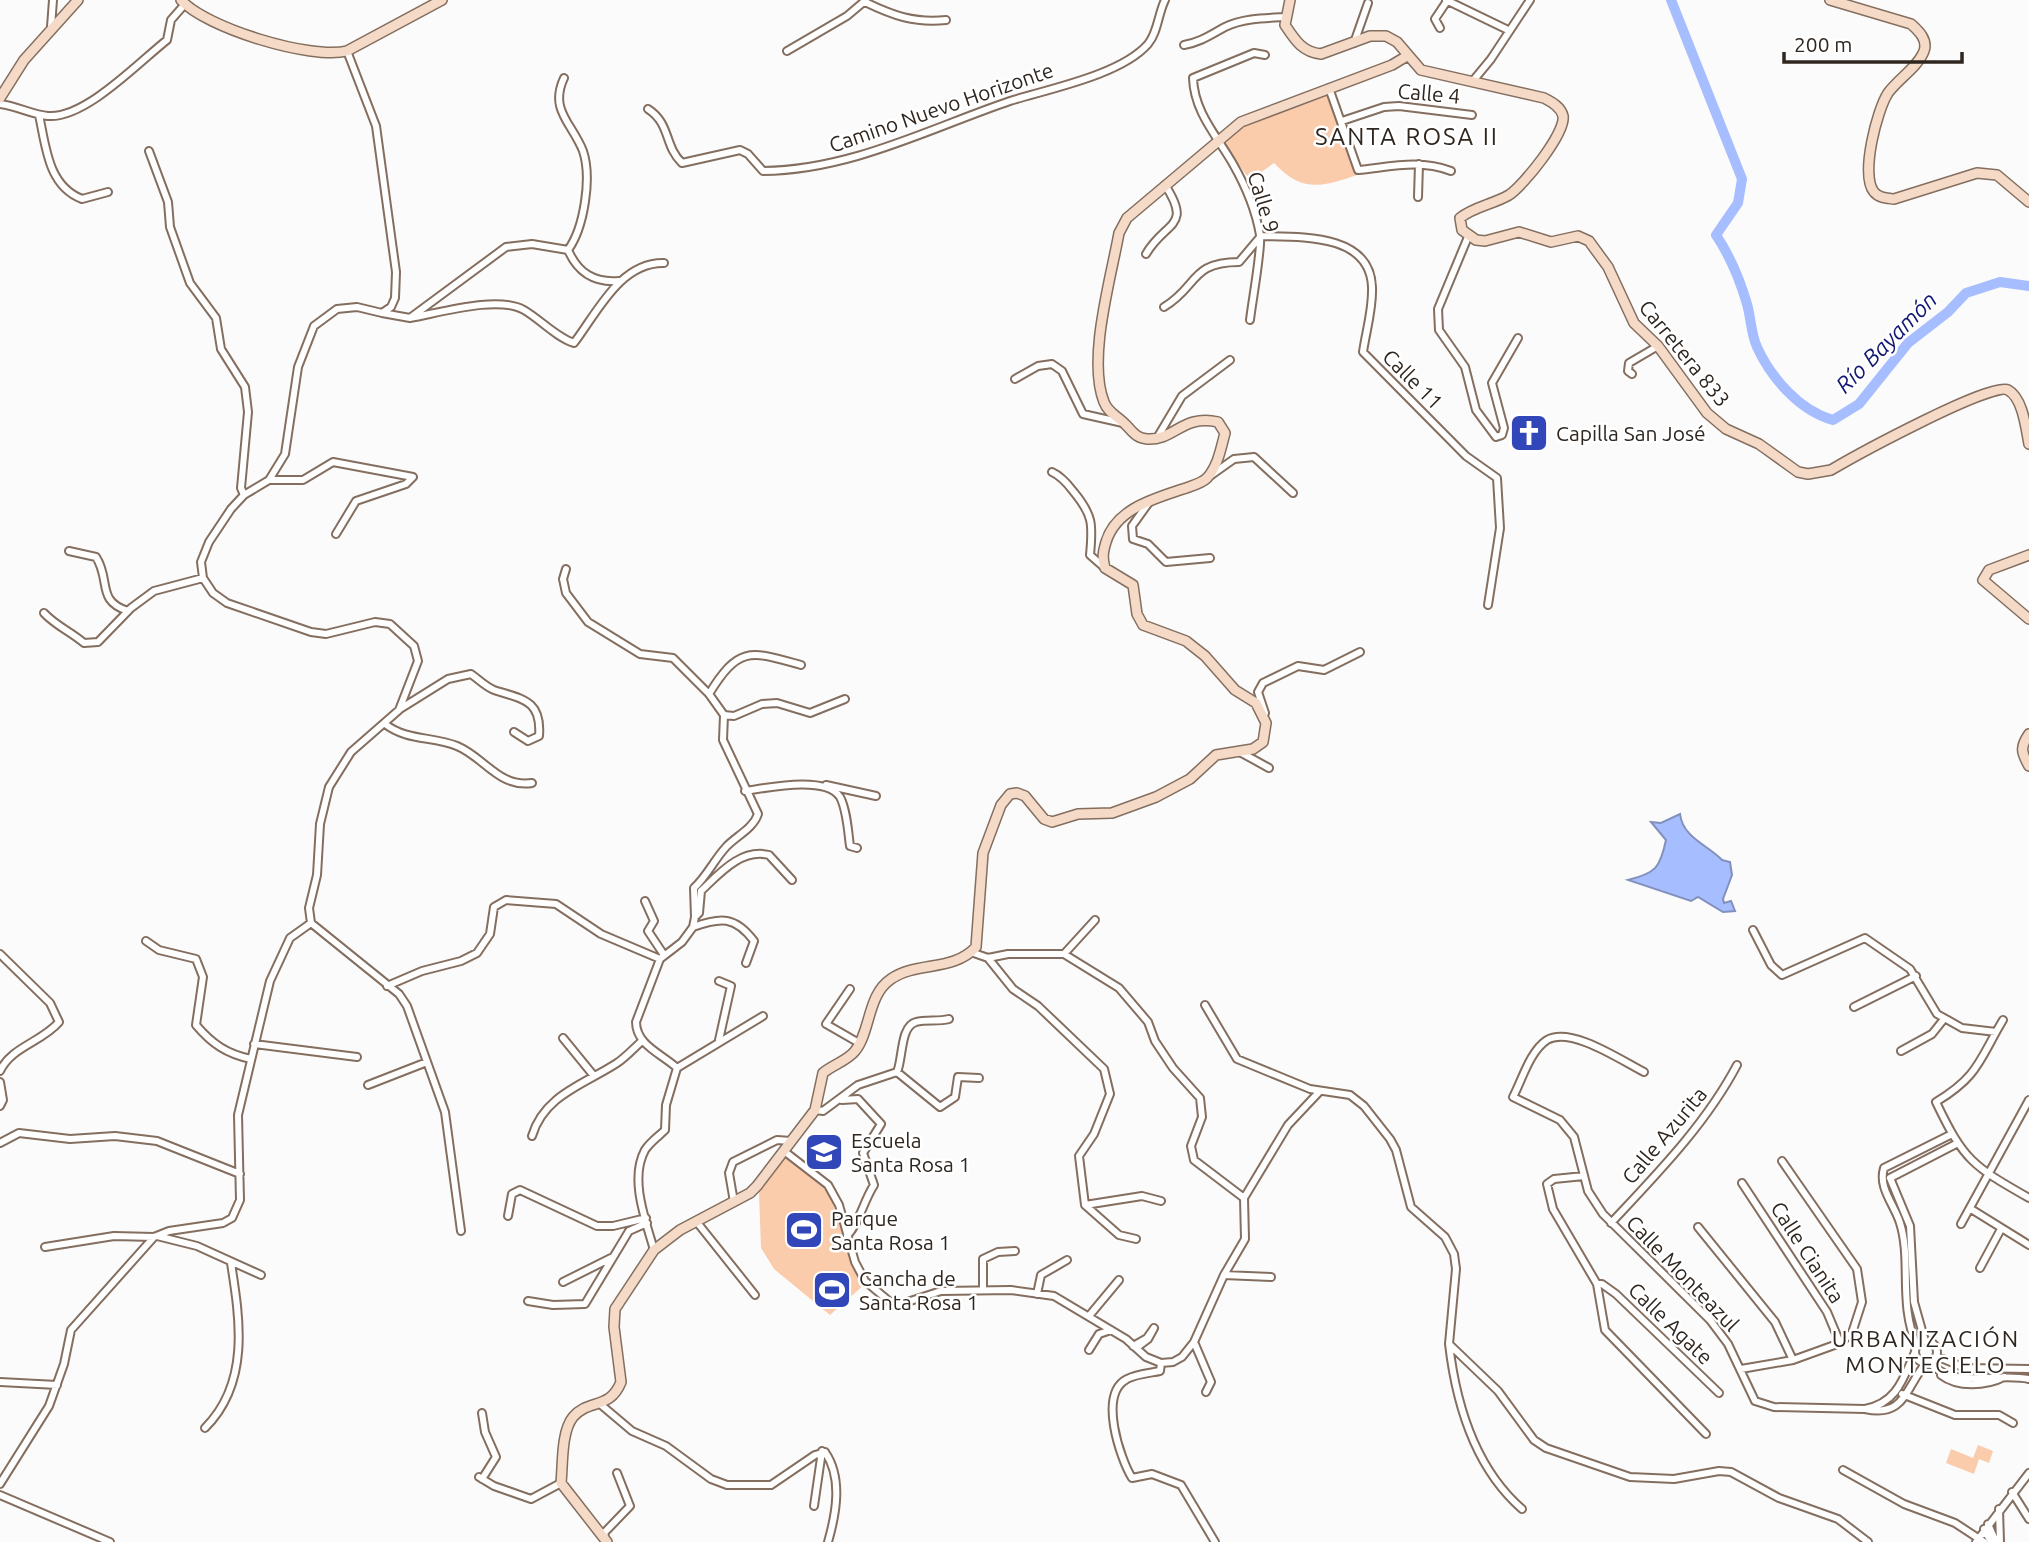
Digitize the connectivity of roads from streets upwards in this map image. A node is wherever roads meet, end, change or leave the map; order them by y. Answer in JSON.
{"nodes":[{"id":1,"x":53,"y":0,"type":"edge"},
{"id":2,"x":78,"y":0,"type":"edge"},
{"id":3,"x":442,"y":0,"type":"edge"},
{"id":4,"x":1165,"y":0,"type":"edge"},
{"id":5,"x":1290,"y":0,"type":"edge"},
{"id":6,"x":1446,"y":0,"type":"edge"},
{"id":7,"x":1530,"y":0,"type":"edge"},
{"id":8,"x":1830,"y":0,"type":"edge"},
{"id":9,"x":865,"y":1,"type":"edge"},
{"id":10,"x":183,"y":2,"type":"edge"},
{"id":11,"x":1368,"y":3,"type":"dead end"},
{"id":12,"x":1286,"y":17,"type":"junction"},
{"id":13,"x":946,"y":20,"type":"dead end"},
{"id":14,"x":51,"y":27,"type":"junction"},
{"id":15,"x":1440,"y":28,"type":"dead end"},
{"id":16,"x":1507,"y":30,"type":"junction"},
{"id":17,"x":1354,"y":43,"type":"junction"},
{"id":18,"x":1184,"y":45,"type":"dead end"},
{"id":19,"x":347,"y":51,"type":"junction"},
{"id":20,"x":787,"y":51,"type":"dead end"},
{"id":21,"x":1265,"y":55,"type":"dead end"},
{"id":22,"x":1407,"y":56,"type":"junction"},
{"id":23,"x":564,"y":78,"type":"dead end"},
{"id":24,"x":1472,"y":82,"type":"junction"},
{"id":25,"x":1329,"y":88,"type":"junction"},
{"id":26,"x":0,"y":97,"type":"edge"},
{"id":27,"x":0,"y":104,"type":"edge"},
{"id":28,"x":648,"y":109,"type":"dead end"},
{"id":29,"x":39,"y":115,"type":"junction"},
{"id":30,"x":1472,"y":115,"type":"dead end"},
{"id":31,"x":1342,"y":121,"type":"junction"},
{"id":32,"x":1217,"y":141,"type":"junction"},
{"id":33,"x":149,"y":151,"type":"dead end"},
{"id":34,"x":1419,"y":164,"type":"junction"},
{"id":35,"x":1451,"y":171,"type":"dead end"},
{"id":36,"x":1165,"y":186,"type":"junction"},
{"id":37,"x":108,"y":192,"type":"dead end"},
{"id":38,"x":1418,"y":197,"type":"dead end"},
{"id":39,"x":2029,"y":202,"type":"edge"},
{"id":40,"x":1261,"y":236,"type":"junction"},
{"id":41,"x":1468,"y":237,"type":"junction"},
{"id":42,"x":568,"y":250,"type":"junction"},
{"id":43,"x":1146,"y":254,"type":"dead end"},
{"id":44,"x":664,"y":263,"type":"dead end"},
{"id":45,"x":619,"y":281,"type":"junction"},
{"id":46,"x":1164,"y":307,"type":"dead end"},
{"id":47,"x":382,"y":313,"type":"junction"},
{"id":48,"x":410,"y":318,"type":"junction"},
{"id":49,"x":1250,"y":320,"type":"dead end"},
{"id":50,"x":1518,"y":338,"type":"dead end"},
{"id":51,"x":1658,"y":346,"type":"junction"},
{"id":52,"x":1230,"y":360,"type":"dead end"},
{"id":53,"x":1632,"y":374,"type":"dead end"},
{"id":54,"x":1015,"y":379,"type":"dead end"},
{"id":55,"x":1126,"y":424,"type":"junction"},
{"id":56,"x":1157,"y":438,"type":"junction"},
{"id":57,"x":2029,"y":444,"type":"edge"},
{"id":58,"x":1052,"y":472,"type":"dead end"},
{"id":59,"x":1209,"y":476,"type":"junction"},
{"id":60,"x":269,"y":480,"type":"junction"},
{"id":61,"x":1293,"y":493,"type":"dead end"},
{"id":62,"x":244,"y":495,"type":"junction"},
{"id":63,"x":1150,"y":501,"type":"junction"},
{"id":64,"x":336,"y":534,"type":"dead end"},
{"id":65,"x":69,"y":551,"type":"dead end"},
{"id":66,"x":2029,"y":555,"type":"edge"},
{"id":67,"x":1210,"y":558,"type":"dead end"},
{"id":68,"x":1105,"y":568,"type":"junction"},
{"id":69,"x":566,"y":569,"type":"dead end"},
{"id":70,"x":203,"y":578,"type":"junction"},
{"id":71,"x":1488,"y":605,"type":"dead end"},
{"id":72,"x":128,"y":611,"type":"junction"},
{"id":73,"x":44,"y":612,"type":"dead end"},
{"id":74,"x":2029,"y":620,"type":"edge"},
{"id":75,"x":1360,"y":652,"type":"dead end"},
{"id":76,"x":801,"y":665,"type":"dead end"},
{"id":77,"x":709,"y":694,"type":"junction"},
{"id":78,"x":845,"y":699,"type":"dead end"},
{"id":79,"x":399,"y":710,"type":"junction"},
{"id":80,"x":724,"y":715,"type":"junction"},
{"id":81,"x":1266,"y":723,"type":"junction"},
{"id":82,"x":385,"y":724,"type":"junction"},
{"id":83,"x":514,"y":732,"type":"dead end"},
{"id":84,"x":2029,"y":734,"type":"edge"},
{"id":85,"x":1237,"y":750,"type":"junction"},
{"id":86,"x":2029,"y":766,"type":"edge"},
{"id":87,"x":1269,"y":768,"type":"dead end"},
{"id":88,"x":532,"y":783,"type":"dead end"},
{"id":89,"x":819,"y":787,"type":"junction"},
{"id":90,"x":745,"y":791,"type":"junction"},
{"id":91,"x":876,"y":796,"type":"dead end"},
{"id":92,"x":857,"y":848,"type":"dead end"},
{"id":93,"x":792,"y":880,"type":"dead end"},
{"id":94,"x":645,"y":901,"type":"dead end"},
{"id":95,"x":695,"y":917,"type":"junction"},
{"id":96,"x":1095,"y":919,"type":"dead end"},
{"id":97,"x":312,"y":923,"type":"junction"},
{"id":98,"x":692,"y":927,"type":"junction"},
{"id":99,"x":1753,"y":930,"type":"dead end"},
{"id":100,"x":146,"y":941,"type":"dead end"},
{"id":101,"x":971,"y":953,"type":"junction"},
{"id":102,"x":0,"y":954,"type":"edge"},
{"id":103,"x":1064,"y":954,"type":"junction"},
{"id":104,"x":662,"y":957,"type":"junction"},
{"id":105,"x":988,"y":958,"type":"junction"},
{"id":106,"x":746,"y":963,"type":"dead end"},
{"id":107,"x":1916,"y":976,"type":"junction"},
{"id":108,"x":719,"y":981,"type":"dead end"},
{"id":109,"x":387,"y":986,"type":"junction"},
{"id":110,"x":850,"y":989,"type":"dead end"},
{"id":111,"x":1205,"y":1005,"type":"dead end"},
{"id":112,"x":1854,"y":1007,"type":"dead end"},
{"id":113,"x":763,"y":1016,"type":"dead end"},
{"id":114,"x":949,"y":1019,"type":"dead end"},
{"id":115,"x":1944,"y":1019,"type":"junction"},
{"id":116,"x":2003,"y":1020,"type":"dead end"},
{"id":117,"x":1996,"y":1032,"type":"junction"},
{"id":118,"x":563,"y":1038,"type":"dead end"},
{"id":119,"x":719,"y":1040,"type":"junction"},
{"id":120,"x":642,"y":1041,"type":"junction"},
{"id":121,"x":254,"y":1044,"type":"junction"},
{"id":122,"x":859,"y":1044,"type":"junction"},
{"id":123,"x":1901,"y":1051,"type":"dead end"},
{"id":124,"x":357,"y":1057,"type":"dead end"},
{"id":125,"x":3,"y":1058,"type":"edge"},
{"id":126,"x":251,"y":1059,"type":"junction"},
{"id":127,"x":427,"y":1062,"type":"junction"},
{"id":128,"x":1737,"y":1065,"type":"dead end"},
{"id":129,"x":677,"y":1068,"type":"junction"},
{"id":130,"x":0,"y":1072,"type":"edge"},
{"id":131,"x":897,"y":1072,"type":"junction"},
{"id":132,"x":1644,"y":1072,"type":"dead end"},
{"id":133,"x":594,"y":1076,"type":"junction"},
{"id":134,"x":979,"y":1078,"type":"dead end"},
{"id":135,"x":0,"y":1082,"type":"edge"},
{"id":136,"x":368,"y":1085,"type":"dead end"},
{"id":137,"x":1320,"y":1091,"type":"junction"},
{"id":138,"x":2029,"y":1100,"type":"edge"},
{"id":139,"x":837,"y":1102,"type":"junction"},
{"id":140,"x":0,"y":1105,"type":"edge"},
{"id":141,"x":815,"y":1110,"type":"junction"},
{"id":142,"x":1952,"y":1134,"type":"junction"},
{"id":143,"x":532,"y":1136,"type":"dead end"},
{"id":144,"x":791,"y":1141,"type":"junction"},
{"id":145,"x":0,"y":1143,"type":"edge"},
{"id":146,"x":1956,"y":1144,"type":"junction"},
{"id":147,"x":784,"y":1151,"type":"junction"},
{"id":148,"x":1782,"y":1161,"type":"dead end"},
{"id":149,"x":240,"y":1174,"type":"junction"},
{"id":150,"x":1989,"y":1174,"type":"junction"},
{"id":151,"x":1584,"y":1176,"type":"junction"},
{"id":152,"x":1742,"y":1183,"type":"dead end"},
{"id":153,"x":1244,"y":1198,"type":"junction"},
{"id":154,"x":2029,"y":1198,"type":"edge"},
{"id":155,"x":1161,"y":1201,"type":"dead end"},
{"id":156,"x":734,"y":1202,"type":"junction"},
{"id":157,"x":1085,"y":1205,"type":"junction"},
{"id":158,"x":1971,"y":1209,"type":"junction"},
{"id":159,"x":508,"y":1216,"type":"dead end"},
{"id":160,"x":646,"y":1220,"type":"junction"},
{"id":161,"x":696,"y":1221,"type":"junction"},
{"id":162,"x":1611,"y":1223,"type":"junction"},
{"id":163,"x":1961,"y":1224,"type":"dead end"},
{"id":164,"x":1698,"y":1227,"type":"dead end"},
{"id":165,"x":2001,"y":1229,"type":"junction"},
{"id":166,"x":461,"y":1231,"type":"dead end"},
{"id":167,"x":154,"y":1236,"type":"junction"},
{"id":168,"x":847,"y":1236,"type":"junction"},
{"id":169,"x":1136,"y":1239,"type":"dead end"},
{"id":170,"x":2029,"y":1245,"type":"edge"},
{"id":171,"x":45,"y":1247,"type":"dead end"},
{"id":172,"x":654,"y":1250,"type":"junction"},
{"id":173,"x":1015,"y":1251,"type":"dead end"},
{"id":174,"x":616,"y":1253,"type":"junction"},
{"id":175,"x":1067,"y":1260,"type":"dead end"},
{"id":176,"x":231,"y":1263,"type":"junction"},
{"id":177,"x":1980,"y":1268,"type":"dead end"},
{"id":178,"x":261,"y":1275,"type":"dead end"},
{"id":179,"x":1224,"y":1275,"type":"junction"},
{"id":180,"x":1270,"y":1277,"type":"dead end"},
{"id":181,"x":1119,"y":1280,"type":"dead end"},
{"id":182,"x":563,"y":1282,"type":"dead end"},
{"id":183,"x":1597,"y":1284,"type":"junction"},
{"id":184,"x":983,"y":1289,"type":"junction"},
{"id":185,"x":1037,"y":1294,"type":"junction"},
{"id":186,"x":755,"y":1295,"type":"dead end"},
{"id":187,"x":528,"y":1301,"type":"dead end"},
{"id":188,"x":1089,"y":1316,"type":"junction"},
{"id":189,"x":1111,"y":1330,"type":"junction"},
{"id":190,"x":1925,"y":1341,"type":"junction"},
{"id":191,"x":1194,"y":1342,"type":"junction"},
{"id":192,"x":1840,"y":1343,"type":"junction"},
{"id":193,"x":1449,"y":1344,"type":"junction"},
{"id":194,"x":1916,"y":1349,"type":"junction"},
{"id":195,"x":1089,"y":1350,"type":"dead end"},
{"id":196,"x":1936,"y":1356,"type":"junction"},
{"id":197,"x":1793,"y":1360,"type":"junction"},
{"id":198,"x":1161,"y":1363,"type":"junction"},
{"id":199,"x":1927,"y":1363,"type":"junction"},
{"id":200,"x":1741,"y":1369,"type":"junction"},
{"id":201,"x":2029,"y":1369,"type":"edge"},
{"id":202,"x":2029,"y":1379,"type":"edge"},
{"id":203,"x":0,"y":1382,"type":"edge"},
{"id":204,"x":57,"y":1385,"type":"junction"},
{"id":205,"x":1897,"y":1391,"type":"junction"},
{"id":206,"x":1206,"y":1392,"type":"dead end"},
{"id":207,"x":1719,"y":1393,"type":"dead end"},
{"id":208,"x":1906,"y":1395,"type":"junction"},
{"id":209,"x":600,"y":1404,"type":"junction"},
{"id":210,"x":1865,"y":1409,"type":"junction"},
{"id":211,"x":482,"y":1413,"type":"dead end"},
{"id":212,"x":2013,"y":1423,"type":"dead end"},
{"id":213,"x":205,"y":1428,"type":"dead end"},
{"id":214,"x":1706,"y":1434,"type":"dead end"},
{"id":215,"x":822,"y":1451,"type":"junction"},
{"id":216,"x":1843,"y":1470,"type":"dead end"},
{"id":217,"x":617,"y":1473,"type":"dead end"},
{"id":218,"x":2029,"y":1473,"type":"edge"},
{"id":219,"x":561,"y":1483,"type":"junction"},
{"id":220,"x":0,"y":1484,"type":"edge"},
{"id":221,"x":2012,"y":1492,"type":"junction"},
{"id":222,"x":0,"y":1495,"type":"edge"},
{"id":223,"x":814,"y":1506,"type":"dead end"},
{"id":224,"x":1522,"y":1509,"type":"dead end"},
{"id":225,"x":1999,"y":1509,"type":"junction"},
{"id":226,"x":2029,"y":1520,"type":"edge"},
{"id":227,"x":1986,"y":1527,"type":"junction"},
{"id":228,"x":605,"y":1540,"type":"edge"},
{"id":229,"x":1979,"y":1540,"type":"edge"},
{"id":230,"x":110,"y":1542,"type":"edge"},
{"id":231,"x":828,"y":1542,"type":"edge"},
{"id":232,"x":1215,"y":1542,"type":"edge"},
{"id":233,"x":1868,"y":1542,"type":"edge"},
{"id":234,"x":1996,"y":1542,"type":"edge"}],
"edges":[{"from":1,"to":14,"type":"street"},
{"from":2,"to":14,"type":"street"},
{"from":3,"to":19,"type":"street"},
{"from":4,"to":28,"type":"street","name":"Camino Nuevo Horizonte"},
{"from":5,"to":12,"type":"street"},
{"from":6,"to":15,"type":"street"},
{"from":6,"to":16,"type":"street"},
{"from":7,"to":16,"type":"street"},
{"from":8,"to":39,"type":"street"},
{"from":9,"to":13,"type":"street"},
{"from":9,"to":20,"type":"street"},
{"from":10,"to":19,"type":"street"},
{"from":10,"to":29,"type":"street"},
{"from":11,"to":17,"type":"street"},
{"from":12,"to":17,"type":"street"},
{"from":12,"to":18,"type":"street"},
{"from":14,"to":26,"type":"street"},
{"from":16,"to":24,"type":"street"},
{"from":17,"to":22,"type":"street"},
{"from":19,"to":47,"type":"street"},
{"from":21,"to":32,"type":"street","name":"Calle 9"},
{"from":22,"to":24,"type":"street"},
{"from":22,"to":25,"type":"street"},
{"from":23,"to":42,"type":"street"},
{"from":24,"to":41,"type":"street"},
{"from":25,"to":31,"type":"street"},
{"from":25,"to":32,"type":"street"},
{"from":27,"to":29,"type":"street"},
{"from":29,"to":37,"type":"street"},
{"from":30,"to":31,"type":"street","name":"Calle 4"},
{"from":31,"to":34,"type":"street"},
{"from":32,"to":36,"type":"street"},
{"from":32,"to":40,"type":"street","name":"Calle 9"},
{"from":33,"to":62,"type":"street"},
{"from":34,"to":35,"type":"street"},
{"from":34,"to":38,"type":"street"},
{"from":36,"to":43,"type":"street"},
{"from":36,"to":55,"type":"street"},
{"from":40,"to":46,"type":"street"},
{"from":40,"to":49,"type":"street","name":"Calle 9"},
{"from":40,"to":71,"type":"street","name":"Calle 11"},
{"from":41,"to":50,"type":"street"},
{"from":41,"to":51,"type":"street","name":"Carretera 833"},
{"from":42,"to":45,"type":"street"},
{"from":42,"to":48,"type":"street"},
{"from":44,"to":45,"type":"street"},
{"from":45,"to":48,"type":"street"},
{"from":47,"to":48,"type":"street"},
{"from":47,"to":60,"type":"street"},
{"from":51,"to":53,"type":"street"},
{"from":51,"to":57,"type":"street","name":"Carretera 833"},
{"from":52,"to":56,"type":"street"},
{"from":54,"to":55,"type":"street"},
{"from":55,"to":56,"type":"street"},
{"from":56,"to":59,"type":"street"},
{"from":58,"to":68,"type":"street"},
{"from":59,"to":61,"type":"street"},
{"from":59,"to":63,"type":"street"},
{"from":60,"to":62,"type":"street"},
{"from":60,"to":64,"type":"street"},
{"from":62,"to":70,"type":"street"},
{"from":63,"to":67,"type":"street"},
{"from":63,"to":68,"type":"street"},
{"from":65,"to":72,"type":"street"},
{"from":66,"to":74,"type":"street"},
{"from":68,"to":81,"type":"street"},
{"from":69,"to":77,"type":"street"},
{"from":70,"to":72,"type":"street"},
{"from":70,"to":79,"type":"street"},
{"from":72,"to":73,"type":"street"},
{"from":75,"to":81,"type":"street"},
{"from":76,"to":77,"type":"street"},
{"from":77,"to":80,"type":"street"},
{"from":78,"to":80,"type":"street"},
{"from":79,"to":82,"type":"street"},
{"from":79,"to":83,"type":"street"},
{"from":80,"to":90,"type":"street"},
{"from":81,"to":85,"type":"street"},
{"from":82,"to":88,"type":"street"},
{"from":82,"to":97,"type":"street"},
{"from":84,"to":86,"type":"street"},
{"from":85,"to":87,"type":"street"},
{"from":85,"to":101,"type":"street"},
{"from":89,"to":90,"type":"street"},
{"from":89,"to":91,"type":"street"},
{"from":89,"to":92,"type":"street"},
{"from":90,"to":95,"type":"street"},
{"from":93,"to":95,"type":"street"},
{"from":94,"to":104,"type":"street"},
{"from":95,"to":98,"type":"street"},
{"from":96,"to":103,"type":"street"},
{"from":97,"to":109,"type":"street"},
{"from":97,"to":121,"type":"street"},
{"from":98,"to":104,"type":"street"},
{"from":98,"to":106,"type":"street"},
{"from":99,"to":107,"type":"street"},
{"from":100,"to":126,"type":"street"},
{"from":101,"to":105,"type":"street"},
{"from":101,"to":122,"type":"street"},
{"from":102,"to":125,"type":"street"},
{"from":103,"to":105,"type":"street"},
{"from":103,"to":153,"type":"street"},
{"from":104,"to":109,"type":"street"},
{"from":104,"to":120,"type":"street"},
{"from":105,"to":157,"type":"street"},
{"from":107,"to":112,"type":"street"},
{"from":107,"to":115,"type":"street"},
{"from":108,"to":119,"type":"street"},
{"from":109,"to":127,"type":"street"},
{"from":110,"to":122,"type":"street"},
{"from":111,"to":137,"type":"street"},
{"from":113,"to":119,"type":"street"},
{"from":114,"to":131,"type":"street"},
{"from":115,"to":117,"type":"street"},
{"from":115,"to":123,"type":"street"},
{"from":116,"to":117,"type":"street"},
{"from":117,"to":142,"type":"street"},
{"from":118,"to":133,"type":"street"},
{"from":119,"to":129,"type":"street"},
{"from":120,"to":129,"type":"street"},
{"from":120,"to":133,"type":"street"},
{"from":121,"to":124,"type":"street"},
{"from":121,"to":126,"type":"street"},
{"from":122,"to":141,"type":"street"},
{"from":125,"to":130,"type":"street"},
{"from":126,"to":149,"type":"street"},
{"from":127,"to":136,"type":"street"},
{"from":127,"to":166,"type":"street"},
{"from":128,"to":162,"type":"street","name":"Calle Azurita"},
{"from":129,"to":160,"type":"street"},
{"from":131,"to":134,"type":"street"},
{"from":131,"to":139,"type":"street"},
{"from":132,"to":151,"type":"street","name":"Calle Monteazul"},
{"from":133,"to":143,"type":"street"},
{"from":135,"to":140,"type":"street"},
{"from":137,"to":153,"type":"street"},
{"from":137,"to":193,"type":"street"},
{"from":138,"to":150,"type":"street"},
{"from":139,"to":141,"type":"street"},
{"from":139,"to":168,"type":"street"},
{"from":141,"to":144,"type":"street"},
{"from":142,"to":146,"type":"street"},
{"from":142,"to":194,"type":"street"},
{"from":144,"to":147,"type":"street"},
{"from":144,"to":156,"type":"street"},
{"from":145,"to":149,"type":"street"},
{"from":146,"to":150,"type":"street"},
{"from":146,"to":190,"type":"street"},
{"from":147,"to":156,"type":"street"},
{"from":147,"to":168,"type":"street"},
{"from":148,"to":192,"type":"street"},
{"from":149,"to":167,"type":"street"},
{"from":150,"to":154,"type":"street"},
{"from":150,"to":158,"type":"street"},
{"from":151,"to":162,"type":"street","name":"Calle Monteazul"},
{"from":151,"to":183,"type":"street"},
{"from":152,"to":192,"type":"street","name":"Calle Cianita"},
{"from":153,"to":179,"type":"street"},
{"from":155,"to":157,"type":"street"},
{"from":156,"to":161,"type":"street"},
{"from":157,"to":169,"type":"street"},
{"from":158,"to":163,"type":"street"},
{"from":158,"to":165,"type":"street"},
{"from":159,"to":160,"type":"street"},
{"from":160,"to":172,"type":"street"},
{"from":160,"to":174,"type":"street"},
{"from":161,"to":172,"type":"street"},
{"from":161,"to":186,"type":"street"},
{"from":162,"to":200,"type":"street","name":"Calle Monteazul"},
{"from":164,"to":197,"type":"street"},
{"from":165,"to":170,"type":"street"},
{"from":165,"to":177,"type":"street"},
{"from":167,"to":171,"type":"street"},
{"from":167,"to":176,"type":"street"},
{"from":167,"to":204,"type":"street"},
{"from":168,"to":184,"type":"street"},
{"from":172,"to":209,"type":"street"},
{"from":173,"to":184,"type":"street"},
{"from":174,"to":182,"type":"street"},
{"from":174,"to":187,"type":"street"},
{"from":175,"to":185,"type":"street"},
{"from":176,"to":178,"type":"street"},
{"from":176,"to":213,"type":"street"},
{"from":179,"to":180,"type":"street"},
{"from":179,"to":191,"type":"street"},
{"from":181,"to":188,"type":"street"},
{"from":183,"to":207,"type":"street","name":"Calle Agate"},
{"from":183,"to":214,"type":"street"},
{"from":184,"to":185,"type":"street"},
{"from":185,"to":188,"type":"street"},
{"from":188,"to":189,"type":"street"},
{"from":189,"to":195,"type":"street"},
{"from":189,"to":198,"type":"street"},
{"from":190,"to":194,"type":"street"},
{"from":190,"to":196,"type":"street"},
{"from":191,"to":198,"type":"street"},
{"from":191,"to":206,"type":"street"},
{"from":192,"to":197,"type":"street"},
{"from":193,"to":224,"type":"street"},
{"from":193,"to":233,"type":"street"},
{"from":194,"to":199,"type":"street"},
{"from":194,"to":205,"type":"street"},
{"from":196,"to":199,"type":"street"},
{"from":196,"to":201,"type":"street"},
{"from":197,"to":200,"type":"street"},
{"from":198,"to":232,"type":"street"},
{"from":199,"to":202,"type":"street"},
{"from":199,"to":208,"type":"street"},
{"from":200,"to":210,"type":"street","name":"Calle Monteazul"},
{"from":203,"to":204,"type":"street"},
{"from":204,"to":220,"type":"street"},
{"from":205,"to":208,"type":"street"},
{"from":205,"to":210,"type":"street"},
{"from":208,"to":210,"type":"street","name":"Calle Monteazul"},
{"from":208,"to":212,"type":"street"},
{"from":209,"to":215,"type":"street"},
{"from":209,"to":219,"type":"street"},
{"from":211,"to":219,"type":"street"},
{"from":215,"to":223,"type":"street"},
{"from":215,"to":231,"type":"street"},
{"from":216,"to":229,"type":"street"},
{"from":217,"to":228,"type":"street"},
{"from":218,"to":221,"type":"street"},
{"from":219,"to":228,"type":"street"},
{"from":221,"to":225,"type":"street"},
{"from":221,"to":226,"type":"street"},
{"from":222,"to":230,"type":"street"},
{"from":225,"to":227,"type":"street"},
{"from":225,"to":234,"type":"street"},
{"from":227,"to":229,"type":"street"},
{"from":227,"to":234,"type":"street"}]}
